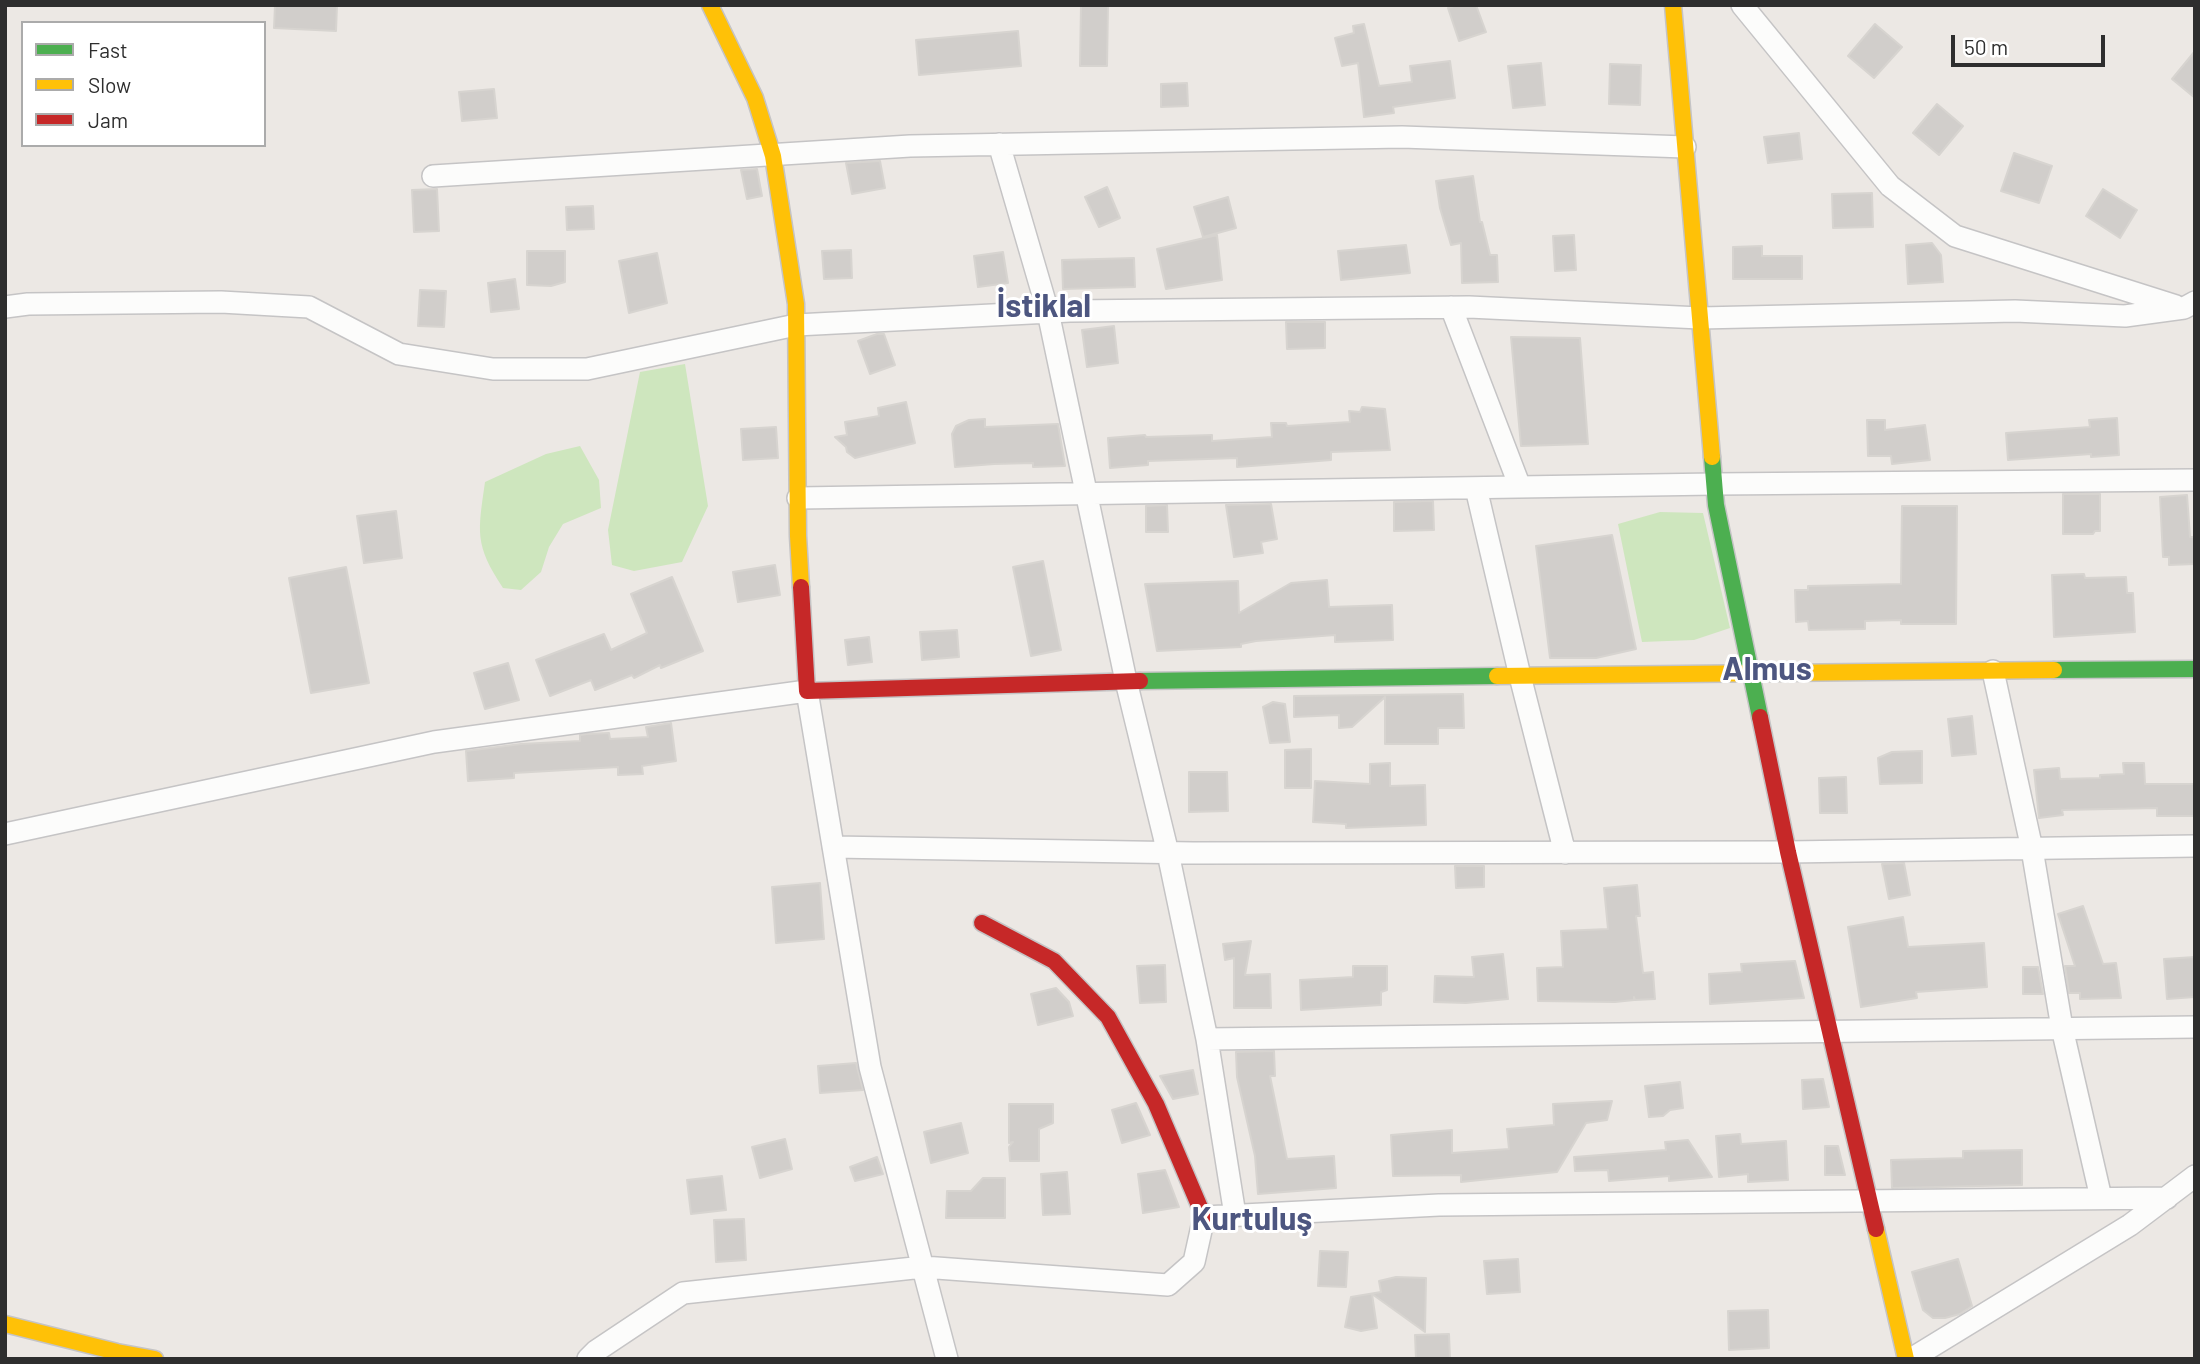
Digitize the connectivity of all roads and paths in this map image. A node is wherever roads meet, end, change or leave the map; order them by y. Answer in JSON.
{"nodes":[{"id":1,"x":710,"y":5,"type":"edge"},
{"id":2,"x":726,"y":5,"type":"edge"},
{"id":3,"x":1673,"y":5,"type":"edge"},
{"id":4,"x":1742,"y":5,"type":"edge"},
{"id":5,"x":999,"y":144,"type":"junction"},
{"id":6,"x":1685,"y":147,"type":"junction"},
{"id":7,"x":781,"y":155,"type":"junction"},
{"id":8,"x":433,"y":176,"type":"dead end"},
{"id":9,"x":5,"y":307,"type":"edge"},
{"id":10,"x":1451,"y":307,"type":"junction"},
{"id":11,"x":2191,"y":307,"type":"edge"},
{"id":12,"x":1048,"y":312,"type":"junction"},
{"id":13,"x":1700,"y":318,"type":"junction"},
{"id":14,"x":796,"y":325,"type":"junction"},
{"id":15,"x":2195,"y":480,"type":"edge"},
{"id":16,"x":1715,"y":484,"type":"junction"},
{"id":17,"x":1520,"y":487,"type":"junction"},
{"id":18,"x":1476,"y":488,"type":"junction"},
{"id":19,"x":1087,"y":494,"type":"junction"},
{"id":20,"x":798,"y":498,"type":"junction"},
{"id":21,"x":2195,"y":669,"type":"edge"},
{"id":22,"x":1993,"y":671,"type":"junction"},
{"id":23,"x":1752,"y":673,"type":"junction"},
{"id":24,"x":1520,"y":676,"type":"junction"},
{"id":25,"x":1126,"y":681,"type":"junction"},
{"id":26,"x":807,"y":691,"type":"junction"},
{"id":27,"x":5,"y":834,"type":"edge"},
{"id":28,"x":2195,"y":846,"type":"edge"},
{"id":29,"x":833,"y":847,"type":"junction"},
{"id":30,"x":2032,"y":849,"type":"junction"},
{"id":31,"x":1788,"y":852,"type":"junction"},
{"id":32,"x":1168,"y":853,"type":"junction"},
{"id":33,"x":1565,"y":853,"type":"junction"},
{"id":34,"x":982,"y":923,"type":"dead end"},
{"id":35,"x":2195,"y":1027,"type":"edge"},
{"id":36,"x":2062,"y":1028,"type":"junction"},
{"id":37,"x":1829,"y":1030,"type":"junction"},
{"id":38,"x":1207,"y":1039,"type":"junction"},
{"id":39,"x":2195,"y":1177,"type":"edge"},
{"id":40,"x":2101,"y":1198,"type":"junction"},
{"id":41,"x":2167,"y":1198,"type":"junction"},
{"id":42,"x":1870,"y":1202,"type":"junction"},
{"id":43,"x":1235,"y":1215,"type":"junction"},
{"id":44,"x":1204,"y":1217,"type":"junction"},
{"id":45,"x":923,"y":1267,"type":"junction"},
{"id":46,"x":5,"y":1324,"type":"edge"},
{"id":47,"x":155,"y":1359,"type":"edge"},
{"id":48,"x":588,"y":1359,"type":"edge"},
{"id":49,"x":947,"y":1359,"type":"edge"},
{"id":50,"x":1908,"y":1359,"type":"edge"}],
"edges":[{"from":1,"to":7,"type":"street"},
{"from":2,"to":7,"type":"street"},
{"from":3,"to":6,"type":"street"},
{"from":4,"to":11,"type":"street"},
{"from":5,"to":6,"type":"street"},
{"from":5,"to":7,"type":"street"},
{"from":5,"to":12,"type":"street"},
{"from":6,"to":13,"type":"street"},
{"from":7,"to":8,"type":"street"},
{"from":7,"to":14,"type":"street"},
{"from":9,"to":14,"type":"street"},
{"from":10,"to":12,"type":"street"},
{"from":10,"to":13,"type":"street"},
{"from":10,"to":17,"type":"street"},
{"from":11,"to":13,"type":"street"},
{"from":12,"to":14,"type":"street"},
{"from":12,"to":19,"type":"street"},
{"from":13,"to":16,"type":"street"},
{"from":14,"to":20,"type":"street"},
{"from":15,"to":16,"type":"street"},
{"from":16,"to":17,"type":"street"},
{"from":16,"to":23,"type":"street"},
{"from":17,"to":18,"type":"street"},
{"from":18,"to":19,"type":"street"},
{"from":18,"to":24,"type":"street"},
{"from":19,"to":20,"type":"street"},
{"from":19,"to":25,"type":"street"},
{"from":20,"to":26,"type":"street"},
{"from":21,"to":22,"type":"street"},
{"from":22,"to":23,"type":"street"},
{"from":22,"to":30,"type":"street"},
{"from":23,"to":24,"type":"street"},
{"from":23,"to":31,"type":"street"},
{"from":24,"to":25,"type":"street"},
{"from":24,"to":33,"type":"street"},
{"from":25,"to":26,"type":"street"},
{"from":25,"to":32,"type":"street"},
{"from":26,"to":27,"type":"street"},
{"from":26,"to":29,"type":"street"},
{"from":28,"to":30,"type":"street"},
{"from":29,"to":32,"type":"street"},
{"from":29,"to":45,"type":"street"},
{"from":30,"to":31,"type":"street"},
{"from":30,"to":36,"type":"street"},
{"from":31,"to":33,"type":"street"},
{"from":31,"to":37,"type":"street"},
{"from":32,"to":33,"type":"street"},
{"from":32,"to":38,"type":"street"},
{"from":34,"to":44,"type":"street"},
{"from":35,"to":36,"type":"street"},
{"from":36,"to":37,"type":"street"},
{"from":36,"to":40,"type":"street"},
{"from":37,"to":38,"type":"street"},
{"from":37,"to":42,"type":"street"},
{"from":38,"to":43,"type":"street"},
{"from":39,"to":41,"type":"street"},
{"from":40,"to":41,"type":"street"},
{"from":40,"to":42,"type":"street"},
{"from":41,"to":50,"type":"street"},
{"from":42,"to":43,"type":"street"},
{"from":42,"to":50,"type":"street"},
{"from":43,"to":44,"type":"street"},
{"from":44,"to":45,"type":"street"},
{"from":45,"to":48,"type":"street"},
{"from":45,"to":49,"type":"street"},
{"from":46,"to":47,"type":"street"}]}
